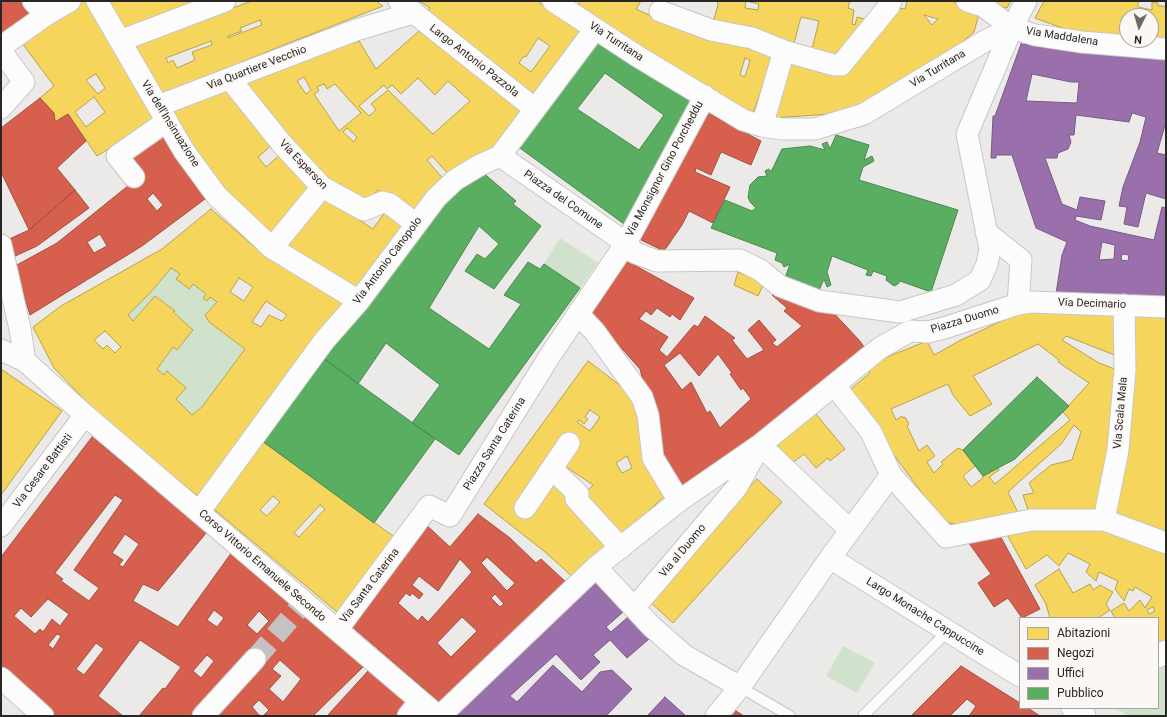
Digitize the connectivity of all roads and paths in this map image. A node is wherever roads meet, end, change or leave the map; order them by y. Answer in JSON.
{"nodes":[{"id":1,"x":70,"y":1,"type":"edge"},
{"id":2,"x":97,"y":1,"type":"edge"},
{"id":3,"x":225,"y":1,"type":"edge"},
{"id":4,"x":891,"y":1,"type":"edge"},
{"id":5,"x":967,"y":1,"type":"edge"},
{"id":6,"x":1026,"y":1,"type":"edge"},
{"id":7,"x":564,"y":4,"type":"edge"},
{"id":8,"x":406,"y":7,"type":"edge"},
{"id":9,"x":39,"y":8,"type":"edge"},
{"id":10,"x":660,"y":11,"type":"dead end"},
{"id":11,"x":1012,"y":28,"type":"junction"},
{"id":12,"x":595,"y":29,"type":"junction"},
{"id":13,"x":356,"y":30,"type":"joint"},
{"id":14,"x":120,"y":41,"type":"junction"},
{"id":15,"x":1,"y":47,"type":"edge"},
{"id":16,"x":1166,"y":49,"type":"edge"},
{"id":17,"x":1,"y":51,"type":"edge"},
{"id":18,"x":784,"y":51,"type":"junction"},
{"id":19,"x":230,"y":79,"type":"junction"},
{"id":20,"x":704,"y":96,"type":"junction"},
{"id":21,"x":1,"y":108,"type":"edge"},
{"id":22,"x":535,"y":109,"type":"junction"},
{"id":23,"x":162,"y":113,"type":"junction"},
{"id":24,"x":762,"y":126,"type":"junction"},
{"id":25,"x":500,"y":156,"type":"junction"},
{"id":26,"x":134,"y":177,"type":"dead end"},
{"id":27,"x":322,"y":187,"type":"junction"},
{"id":28,"x":416,"y":224,"type":"junction"},
{"id":29,"x":986,"y":232,"type":"junction"},
{"id":30,"x":626,"y":243,"type":"junction"},
{"id":31,"x":1,"y":246,"type":"edge"},
{"id":32,"x":272,"y":248,"type":"junction"},
{"id":33,"x":359,"y":301,"type":"junction"},
{"id":34,"x":1018,"y":304,"type":"junction"},
{"id":35,"x":1124,"y":305,"type":"junction"},
{"id":36,"x":1166,"y":307,"type":"edge"},
{"id":37,"x":900,"y":312,"type":"junction"},
{"id":38,"x":579,"y":315,"type":"junction"},
{"id":39,"x":910,"y":331,"type":"junction"},
{"id":40,"x":1,"y":350,"type":"edge"},
{"id":41,"x":25,"y":361,"type":"junction"},
{"id":42,"x":834,"y":385,"type":"junction"},
{"id":43,"x":85,"y":415,"type":"junction"},
{"id":44,"x":569,"y":443,"type":"dead end"},
{"id":45,"x":760,"y":445,"type":"junction"},
{"id":46,"x":552,"y":469,"type":"junction"},
{"id":47,"x":891,"y":475,"type":"junction"},
{"id":48,"x":679,"y":501,"type":"junction"},
{"id":49,"x":525,"y":508,"type":"dead end"},
{"id":50,"x":199,"y":512,"type":"junction"},
{"id":51,"x":1104,"y":520,"type":"junction"},
{"id":52,"x":1,"y":526,"type":"edge"},
{"id":53,"x":850,"y":530,"type":"junction"},
{"id":54,"x":403,"y":543,"type":"joint"},
{"id":55,"x":1166,"y":543,"type":"edge"},
{"id":56,"x":621,"y":548,"type":"junction"},
{"id":57,"x":830,"y":558,"type":"junction"},
{"id":58,"x":596,"y":567,"type":"junction"},
{"id":59,"x":634,"y":608,"type":"junction"},
{"id":60,"x":337,"y":630,"type":"junction"},
{"id":61,"x":948,"y":631,"type":"junction"},
{"id":62,"x":255,"y":659,"type":"tunnel mouth"},
{"id":63,"x":1019,"y":675,"type":"edge"},
{"id":64,"x":1,"y":678,"type":"edge"},
{"id":65,"x":740,"y":686,"type":"junction"},
{"id":66,"x":414,"y":709,"type":"edge"},
{"id":67,"x":1074,"y":709,"type":"edge"},
{"id":68,"x":866,"y":714,"type":"edge"},
{"id":69,"x":43,"y":716,"type":"edge"},
{"id":70,"x":203,"y":716,"type":"edge"},
{"id":71,"x":439,"y":716,"type":"edge"},
{"id":72,"x":716,"y":716,"type":"edge"},
{"id":73,"x":790,"y":716,"type":"edge"},
{"id":74,"x":1085,"y":716,"type":"edge"}],
"edges":[{"from":1,"to":9,"type":"street"},
{"from":2,"to":14,"type":"street","name":"Via dell'Insinuazione"},
{"from":3,"to":14,"type":"street"},
{"from":4,"to":18,"type":"street"},
{"from":5,"to":11,"type":"street","name":"Via Maddalena"},
{"from":6,"to":11,"type":"street"},
{"from":7,"to":12,"type":"street","name":"Via Turritana"},
{"from":8,"to":13,"type":"street","name":"Largo Antonio Pazzola"},
{"from":8,"to":22,"type":"street","name":"Largo Antonio Pazzola"},
{"from":9,"to":15,"type":"street"},
{"from":10,"to":18,"type":"street"},
{"from":11,"to":16,"type":"street","name":"Via Maddalena"},
{"from":11,"to":24,"type":"street","name":"Via Turritana"},
{"from":11,"to":29,"type":"street"},
{"from":12,"to":20,"type":"street","name":"Via Turritana"},
{"from":12,"to":22,"type":"street","name":"Via Antonio Canopolo"},
{"from":13,"to":19,"type":"street","name":"Via Quartiere Vecchio"},
{"from":14,"to":23,"type":"street","name":"Via dell'Insinuazione"},
{"from":17,"to":21,"type":"street"},
{"from":18,"to":24,"type":"street"},
{"from":19,"to":23,"type":"street","name":"Via Quartiere Vecchio"},
{"from":19,"to":27,"type":"street","name":"Via Esperson"},
{"from":20,"to":24,"type":"street","name":"Via Turritana"},
{"from":20,"to":30,"type":"street","name":"Via Monsignor Gino Porcheddu"},
{"from":22,"to":25,"type":"street","name":"Via Antonio Canopolo"},
{"from":23,"to":26,"type":"street","name":"Via Quartiere Vecchio"},
{"from":23,"to":32,"type":"street","name":"Via dell'Insinuazione"},
{"from":25,"to":28,"type":"street","name":"Via Antonio Canopolo"},
{"from":25,"to":30,"type":"street","name":"Piazza del Comune"},
{"from":27,"to":28,"type":"street","name":"Via Esperson"},
{"from":27,"to":32,"type":"street"},
{"from":28,"to":33,"type":"street","name":"Via Antonio Canopolo"},
{"from":29,"to":34,"type":"street"},
{"from":29,"to":37,"type":"street"},
{"from":30,"to":37,"type":"street","name":"Piazza del Comune"},
{"from":30,"to":38,"type":"street"},
{"from":31,"to":41,"type":"street"},
{"from":32,"to":33,"type":"street","name":"Via dell'Insinuazione"},
{"from":33,"to":50,"type":"street","name":"Via Antonio Canopolo"},
{"from":34,"to":35,"type":"street","name":"Via Decimario"},
{"from":34,"to":39,"type":"street","name":"Piazza Duomo"},
{"from":35,"to":36,"type":"street","name":"Via Decimario"},
{"from":35,"to":51,"type":"street","name":"Via Scala Mala"},
{"from":37,"to":39,"type":"street"},
{"from":38,"to":48,"type":"street"},
{"from":38,"to":54,"type":"street","name":"Piazza Santa Caterina"},
{"from":39,"to":42,"type":"street","name":"Via al Duomo"},
{"from":40,"to":41,"type":"street","name":"Corso Vittorio Emanuele Secondo"},
{"from":41,"to":43,"type":"street","name":"Corso Vittorio Emanuele Secondo"},
{"from":42,"to":45,"type":"street","name":"Via al Duomo"},
{"from":42,"to":47,"type":"street"},
{"from":43,"to":50,"type":"street","name":"Corso Vittorio Emanuele Secondo"},
{"from":43,"to":52,"type":"street","name":"Via Cesare Battisti"},
{"from":44,"to":46,"type":"street"},
{"from":45,"to":48,"type":"street","name":"Via al Duomo"},
{"from":45,"to":53,"type":"street"},
{"from":45,"to":59,"type":"street","name":"Via al Duomo"},
{"from":46,"to":49,"type":"street"},
{"from":46,"to":56,"type":"street"},
{"from":47,"to":51,"type":"street"},
{"from":47,"to":53,"type":"street"},
{"from":48,"to":56,"type":"street","name":"Via al Duomo"},
{"from":50,"to":60,"type":"street","name":"Corso Vittorio Emanuele Secondo"},
{"from":51,"to":55,"type":"street"},
{"from":53,"to":57,"type":"street"},
{"from":54,"to":60,"type":"street","name":"Via Santa Caterina"},
{"from":56,"to":58,"type":"street","name":"Via al Duomo"},
{"from":57,"to":61,"type":"street","name":"Largo Monache Cappuccine"},
{"from":57,"to":65,"type":"street"},
{"from":58,"to":59,"type":"street"},
{"from":58,"to":71,"type":"street","name":"Via al Duomo"},
{"from":59,"to":65,"type":"street"},
{"from":60,"to":66,"type":"street","name":"Corso Vittorio Emanuele Secondo"},
{"from":61,"to":63,"type":"street","name":"Largo Monache Cappuccine"},
{"from":61,"to":68,"type":"lane"},
{"from":62,"to":70,"type":"street"},
{"from":64,"to":69,"type":"street"},
{"from":65,"to":72,"type":"street"},
{"from":65,"to":73,"type":"lane"},
{"from":66,"to":71,"type":"street","name":"Corso Vittorio Emanuele Secondo"},
{"from":67,"to":74,"type":"street"}]}
